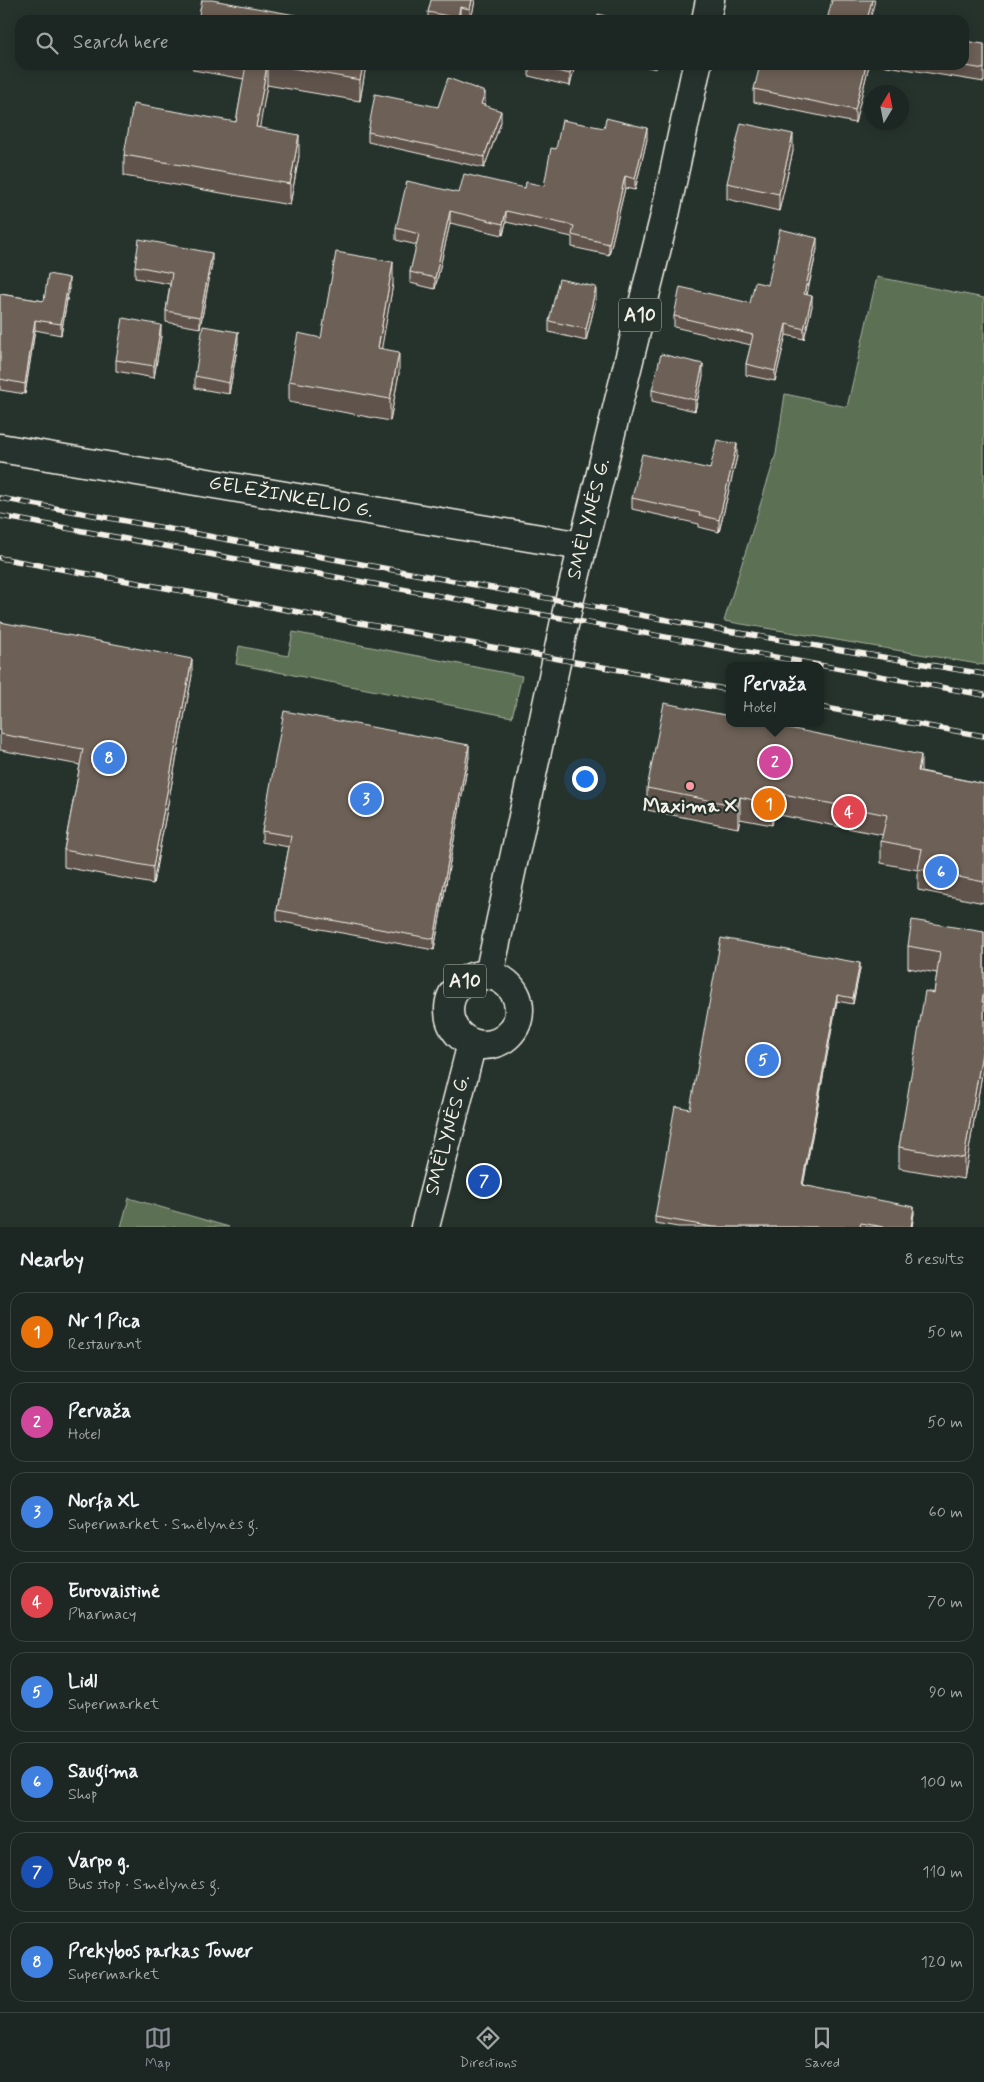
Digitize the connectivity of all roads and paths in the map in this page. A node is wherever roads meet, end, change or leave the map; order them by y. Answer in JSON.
{"nodes":[{"id":1,"x":710,"y":0,"type":"edge"},
{"id":2,"x":707,"y":15,"type":"edge"},
{"id":3,"x":696,"y":70,"type":"edge"},
{"id":4,"x":0,"y":448,"type":"edge"},
{"id":5,"x":582,"y":546,"type":"junction"},
{"id":6,"x":489,"y":975,"type":"junction"},
{"id":7,"x":472,"y":1043,"type":"junction"},
{"id":8,"x":434,"y":1186,"type":"junction"},
{"id":9,"x":409,"y":1227,"type":"edge"},
{"id":10,"x":425,"y":1227,"type":"edge"}],
"edges":[{"from":1,"to":2,"type":"main road"},
{"from":3,"to":5,"type":"main road","name":"SMĖLYNĖS G.","number":"A10"},
{"from":4,"to":5,"type":"main road","name":"GELEŽINKELIO G."},
{"from":5,"to":6,"type":"main road","name":"SMĖLYNĖS G.","number":"A10"},
{"from":6,"to":7,"type":"main road","number":"A10"},
{"from":6,"to":7,"type":"main road","number":"A10"},
{"from":7,"to":8,"type":"main road","name":"SMĖLYNĖS G."},
{"from":8,"to":9,"type":"main road"},
{"from":8,"to":10,"type":"main road","name":"SMĖLYNĖS G."}]}
